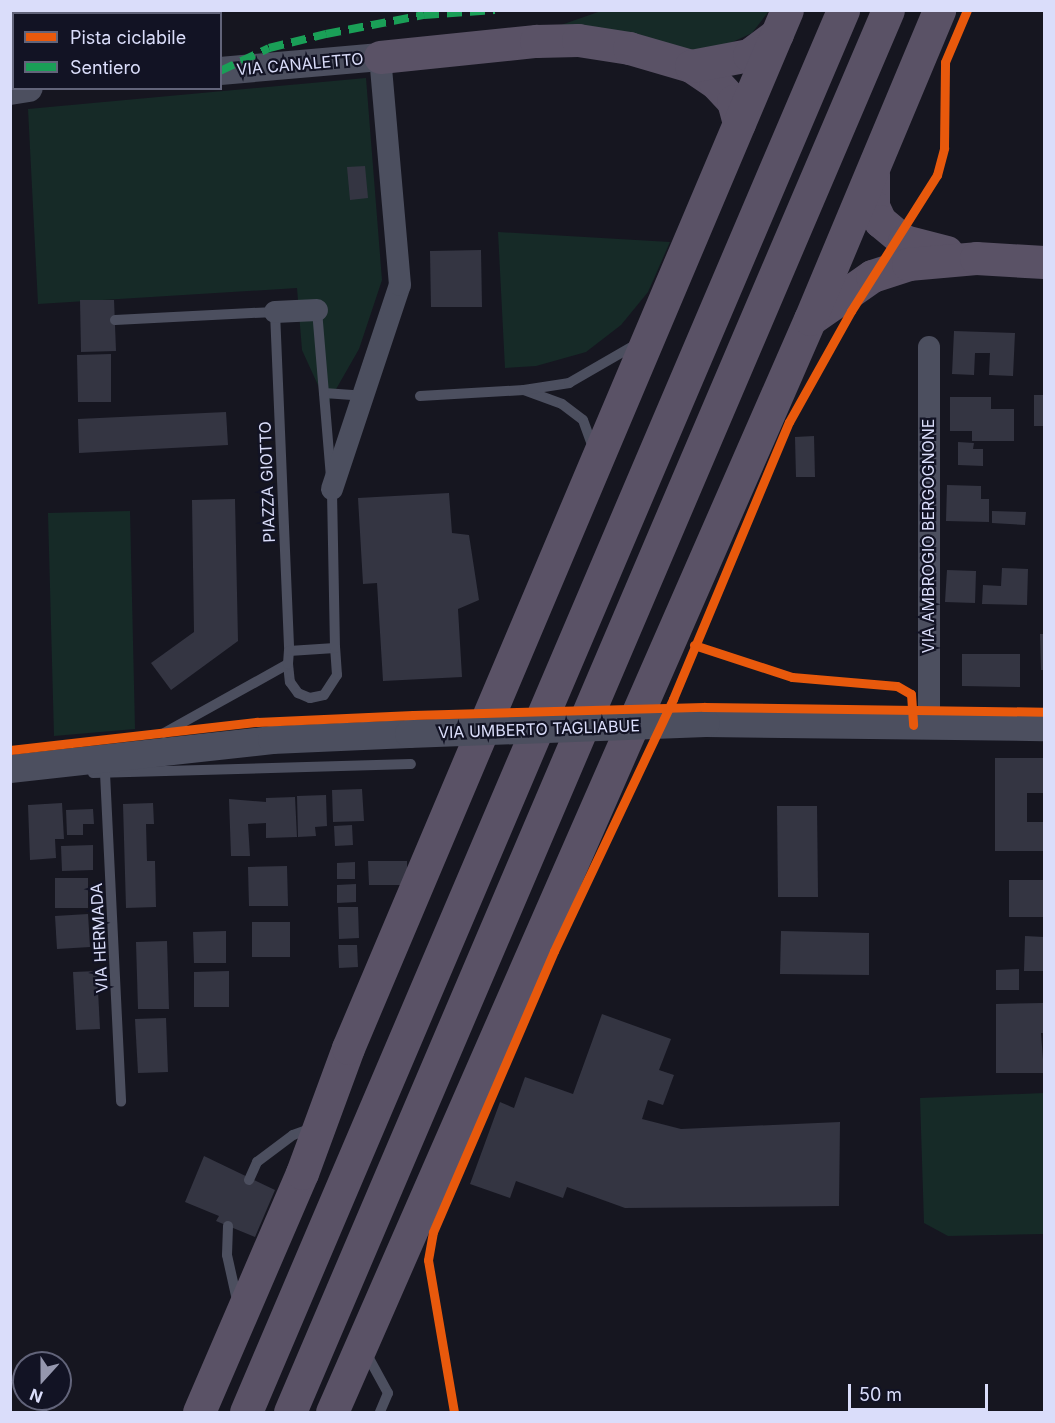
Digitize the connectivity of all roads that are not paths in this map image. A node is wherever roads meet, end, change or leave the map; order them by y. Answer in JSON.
{"nodes":[{"id":1,"x":843,"y":10,"type":"edge"},
{"id":2,"x":888,"y":10,"type":"edge"},
{"id":3,"x":939,"y":10,"type":"edge"},
{"id":4,"x":782,"y":22,"type":"edge"},
{"id":5,"x":380,"y":57,"type":"junction"},
{"id":6,"x":691,"y":66,"type":"junction"},
{"id":7,"x":222,"y":71,"type":"edge"},
{"id":8,"x":740,"y":123,"type":"junction"},
{"id":9,"x":874,"y":163,"type":"junction"},
{"id":10,"x":976,"y":258,"type":"junction"},
{"id":11,"x":1044,"y":262,"type":"edge"},
{"id":12,"x":317,"y":310,"type":"joint"},
{"id":13,"x":275,"y":312,"type":"junction"},
{"id":14,"x":810,"y":319,"type":"junction"},
{"id":15,"x":115,"y":320,"type":"dead end"},
{"id":16,"x":653,"y":327,"type":"junction"},
{"id":17,"x":929,"y":347,"type":"dead end"},
{"id":18,"x":524,"y":390,"type":"junction"},
{"id":19,"x":324,"y":393,"type":"junction"},
{"id":20,"x":363,"y":396,"type":"junction"},
{"id":21,"x":420,"y":396,"type":"dead end"},
{"id":22,"x":596,"y":466,"type":"junction"},
{"id":23,"x":332,"y":489,"type":"junction"},
{"id":24,"x":335,"y":648,"type":"junction"},
{"id":25,"x":289,"y":651,"type":"junction"},
{"id":26,"x":288,"y":664,"type":"junction"},
{"id":27,"x":929,"y":725,"type":"junction"},
{"id":28,"x":1044,"y":727,"type":"edge"},
{"id":29,"x":174,"y":750,"type":"junction"},
{"id":30,"x":411,"y":764,"type":"dead end"},
{"id":31,"x":10,"y":770,"type":"edge"},
{"id":32,"x":105,"y":773,"type":"junction"},
{"id":33,"x":121,"y":1102,"type":"dead end"},
{"id":34,"x":321,"y":1125,"type":"junction"},
{"id":35,"x":249,"y":1180,"type":"dead end"},
{"id":36,"x":228,"y":1226,"type":"dead end"},
{"id":37,"x":240,"y":1314,"type":"junction"},
{"id":38,"x":361,"y":1344,"type":"junction"},
{"id":39,"x":199,"y":1413,"type":"edge"},
{"id":40,"x":246,"y":1413,"type":"edge"},
{"id":41,"x":290,"y":1413,"type":"edge"},
{"id":42,"x":332,"y":1413,"type":"edge"},
{"id":43,"x":380,"y":1413,"type":"edge"}],
"edges":[{"from":1,"to":40,"type":"highway"},
{"from":2,"to":41,"type":"highway"},
{"from":3,"to":9,"type":"highway"},
{"from":4,"to":6,"type":"highway"},
{"from":4,"to":8,"type":"highway"},
{"from":5,"to":6,"type":"highway"},
{"from":5,"to":7,"type":"street","name":"VIA CANALETTO"},
{"from":5,"to":20,"type":"street"},
{"from":6,"to":8,"type":"highway"},
{"from":8,"to":16,"type":"highway"},
{"from":9,"to":10,"type":"highway"},
{"from":9,"to":14,"type":"highway"},
{"from":10,"to":11,"type":"highway"},
{"from":10,"to":14,"type":"highway"},
{"from":12,"to":13,"type":"street"},
{"from":12,"to":19,"type":"lane"},
{"from":13,"to":15,"type":"lane"},
{"from":13,"to":25,"type":"lane","name":"PIAZZA GIOTTO"},
{"from":14,"to":38,"type":"highway"},
{"from":16,"to":18,"type":"lane"},
{"from":16,"to":22,"type":"highway"},
{"from":17,"to":27,"type":"street","name":"VIA AMBROGIO BERGOGNONE"},
{"from":18,"to":21,"type":"lane"},
{"from":18,"to":22,"type":"lane"},
{"from":19,"to":20,"type":"lane"},
{"from":19,"to":23,"type":"lane"},
{"from":20,"to":23,"type":"street"},
{"from":22,"to":34,"type":"highway"},
{"from":23,"to":24,"type":"lane"},
{"from":24,"to":25,"type":"lane"},
{"from":24,"to":26,"type":"lane"},
{"from":25,"to":26,"type":"lane"},
{"from":26,"to":29,"type":"lane"},
{"from":27,"to":28,"type":"street","name":"VIA UMBERTO TAGLIABUE"},
{"from":27,"to":29,"type":"street","name":"VIA UMBERTO TAGLIABUE","bridge":true},
{"from":29,"to":30,"type":"lane","name":"VIA UMBERTO TAGLIABUE"},
{"from":29,"to":31,"type":"street","name":"VIA UMBERTO TAGLIABUE"},
{"from":29,"to":32,"type":"lane","name":"VIA UMBERTO TAGLIABUE"},
{"from":31,"to":32,"type":"lane","name":"VIA UMBERTO TAGLIABUE"},
{"from":32,"to":33,"type":"lane","name":"VIA HERMADA"},
{"from":34,"to":35,"type":"lane"},
{"from":34,"to":37,"type":"highway"},
{"from":36,"to":37,"type":"lane"},
{"from":37,"to":39,"type":"highway"},
{"from":38,"to":42,"type":"highway"},
{"from":38,"to":43,"type":"lane"}]}
